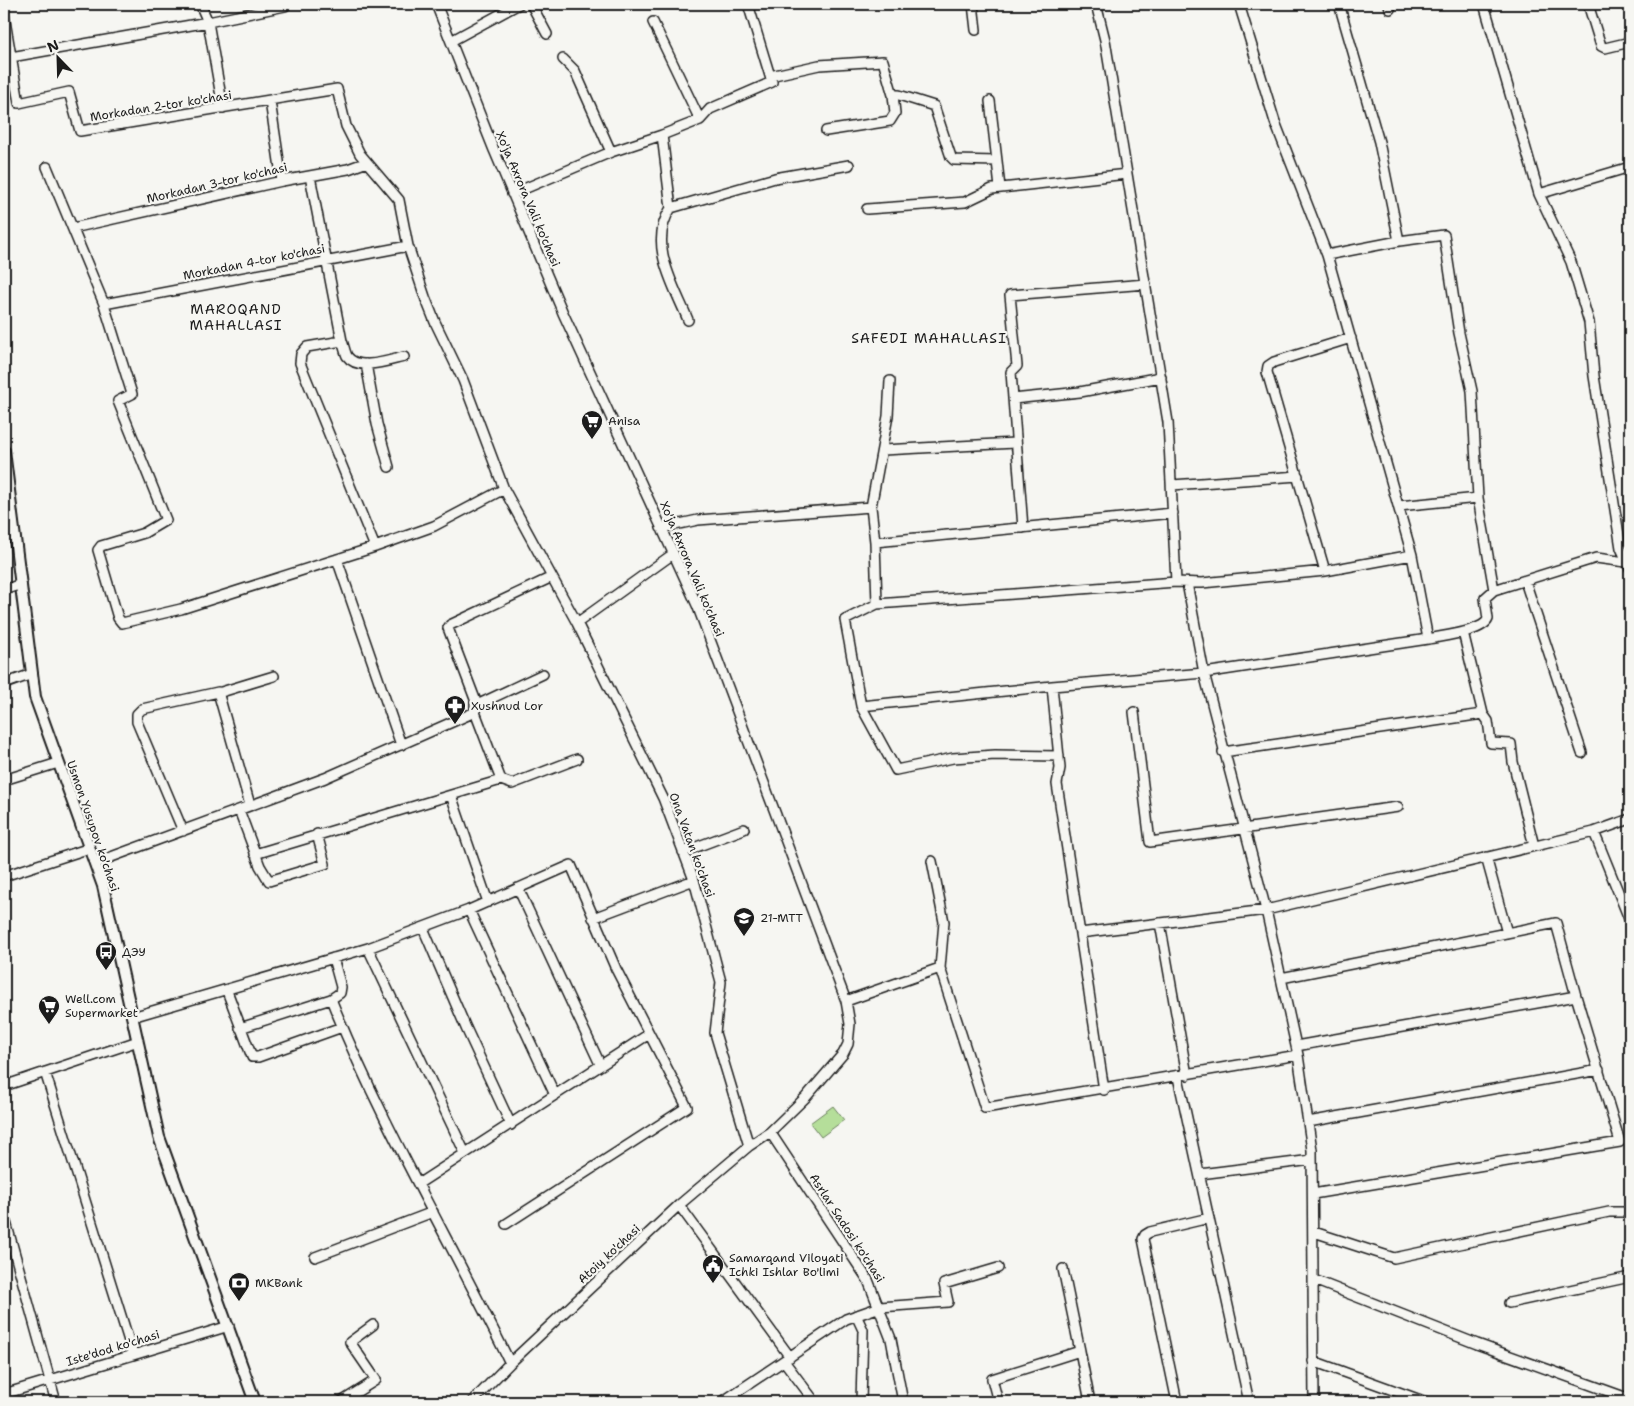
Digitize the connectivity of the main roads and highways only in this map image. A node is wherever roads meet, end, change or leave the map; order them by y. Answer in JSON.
{"nodes":[{"id":1,"x":4,"y":450,"type":"edge"},
{"id":2,"x":6,"y":489,"type":"edge"},
{"id":3,"x":255,"y":1402,"type":"edge"}],
"edges":[{"from":1,"to":2,"type":"main road","name":"Usmon Yusupov ko'chasi"},
{"from":2,"to":3,"type":"main road","name":"Usmon Yusupov ko'chasi"}]}
